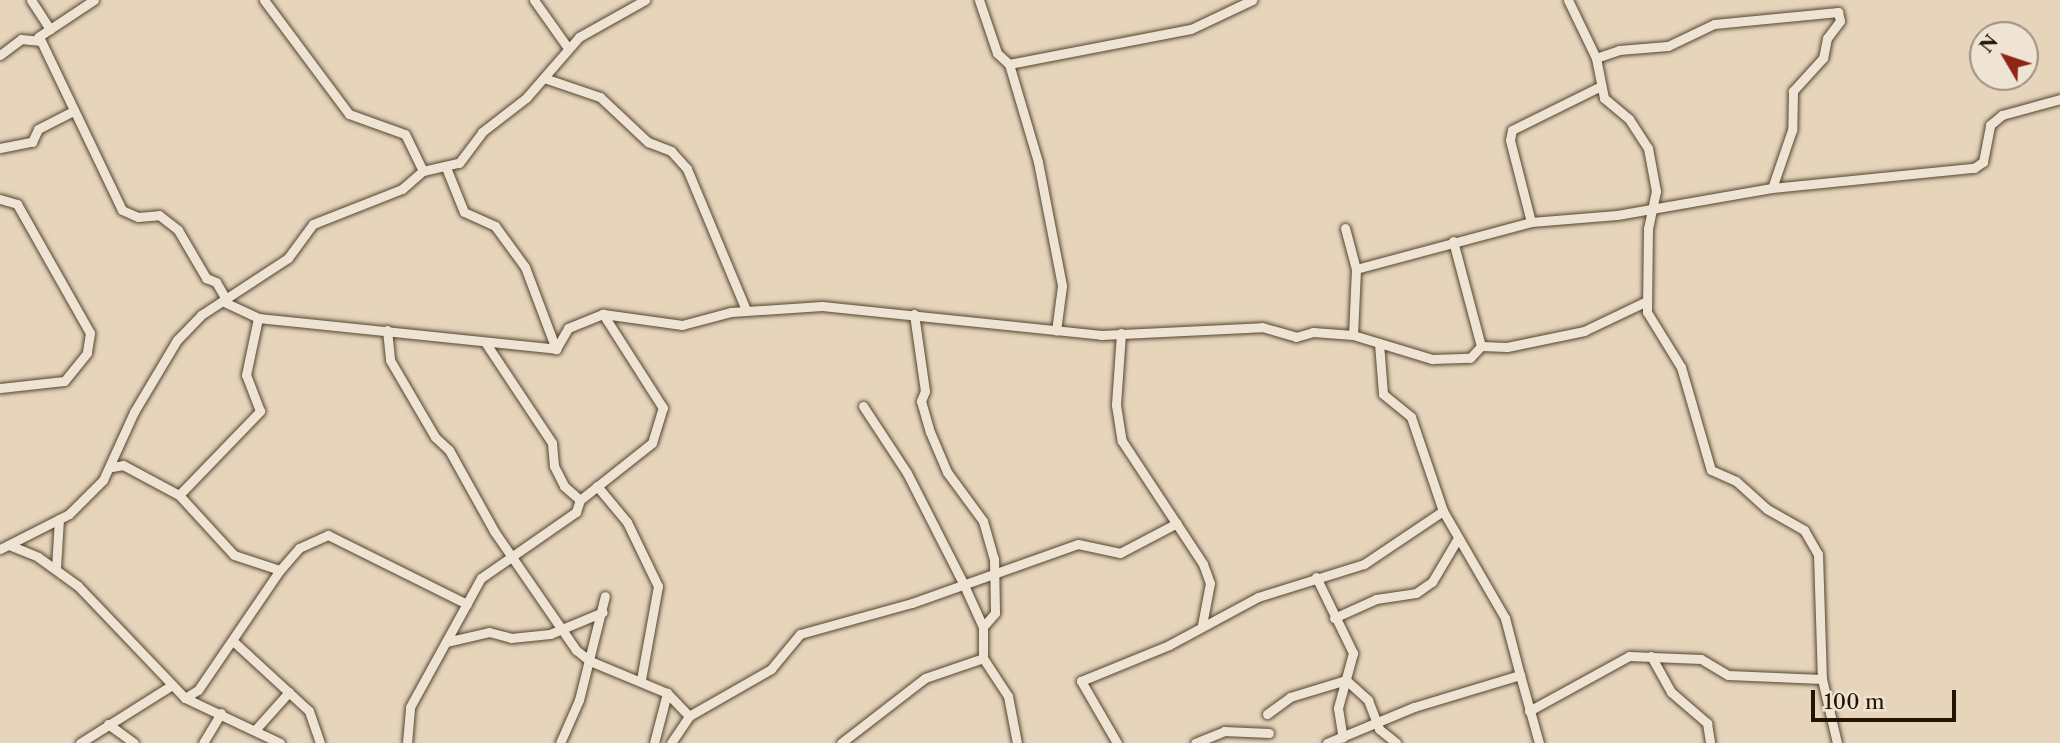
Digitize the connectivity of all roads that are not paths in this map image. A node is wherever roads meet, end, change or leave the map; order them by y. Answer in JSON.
{"nodes":[{"id":1,"x":31,"y":0,"type":"edge"},
{"id":2,"x":94,"y":0,"type":"edge"},
{"id":3,"x":264,"y":0,"type":"edge"},
{"id":4,"x":534,"y":0,"type":"edge"},
{"id":5,"x":645,"y":0,"type":"edge"},
{"id":6,"x":979,"y":0,"type":"edge"},
{"id":7,"x":1252,"y":0,"type":"edge"},
{"id":8,"x":1569,"y":0,"type":"edge"},
{"id":9,"x":50,"y":29,"type":"junction"},
{"id":10,"x":37,"y":37,"type":"junction"},
{"id":11,"x":568,"y":48,"type":"junction"},
{"id":12,"x":0,"y":55,"type":"edge"},
{"id":13,"x":1596,"y":58,"type":"junction"},
{"id":14,"x":1009,"y":64,"type":"junction"},
{"id":15,"x":544,"y":78,"type":"junction"},
{"id":16,"x":1599,"y":87,"type":"junction"},
{"id":17,"x":2060,"y":99,"type":"edge"},
{"id":18,"x":73,"y":111,"type":"junction"},
{"id":19,"x":0,"y":148,"type":"edge"},
{"id":20,"x":447,"y":170,"type":"junction"},
{"id":21,"x":423,"y":171,"type":"junction"},
{"id":22,"x":1772,"y":188,"type":"junction"},
{"id":23,"x":0,"y":199,"type":"edge"},
{"id":24,"x":1652,"y":210,"type":"junction"},
{"id":25,"x":1531,"y":222,"type":"junction"},
{"id":26,"x":1345,"y":228,"type":"dead end"},
{"id":27,"x":1454,"y":241,"type":"junction"},
{"id":28,"x":1356,"y":269,"type":"junction"},
{"id":29,"x":224,"y":300,"type":"junction"},
{"id":30,"x":1647,"y":301,"type":"junction"},
{"id":31,"x":746,"y":310,"type":"junction"},
{"id":32,"x":915,"y":313,"type":"junction"},
{"id":33,"x":603,"y":314,"type":"junction"},
{"id":34,"x":258,"y":318,"type":"junction"},
{"id":35,"x":387,"y":330,"type":"junction"},
{"id":36,"x":1056,"y":331,"type":"junction"},
{"id":37,"x":1121,"y":333,"type":"junction"},
{"id":38,"x":1353,"y":335,"type":"junction"},
{"id":39,"x":485,"y":342,"type":"junction"},
{"id":40,"x":1380,"y":343,"type":"junction"},
{"id":41,"x":1480,"y":346,"type":"junction"},
{"id":42,"x":556,"y":349,"type":"junction"},
{"id":43,"x":0,"y":388,"type":"edge"},
{"id":44,"x":863,"y":406,"type":"dead end"},
{"id":45,"x":112,"y":467,"type":"junction"},
{"id":46,"x":597,"y":486,"type":"junction"},
{"id":47,"x":178,"y":495,"type":"junction"},
{"id":48,"x":580,"y":500,"type":"junction"},
{"id":49,"x":1443,"y":511,"type":"junction"},
{"id":50,"x":59,"y":519,"type":"junction"},
{"id":51,"x":1177,"y":523,"type":"junction"},
{"id":52,"x":1458,"y":538,"type":"junction"},
{"id":53,"x":3,"y":547,"type":"edge"},
{"id":54,"x":514,"y":553,"type":"junction"},
{"id":55,"x":56,"y":568,"type":"junction"},
{"id":56,"x":280,"y":570,"type":"junction"},
{"id":57,"x":994,"y":571,"type":"junction"},
{"id":58,"x":1316,"y":577,"type":"junction"},
{"id":59,"x":963,"y":583,"type":"junction"},
{"id":60,"x":606,"y":596,"type":"dead end"},
{"id":61,"x":467,"y":604,"type":"junction"},
{"id":62,"x":603,"y":612,"type":"junction"},
{"id":63,"x":1334,"y":618,"type":"junction"},
{"id":64,"x":1202,"y":625,"type":"junction"},
{"id":65,"x":983,"y":627,"type":"junction"},
{"id":66,"x":563,"y":629,"type":"junction"},
{"id":67,"x":233,"y":641,"type":"junction"},
{"id":68,"x":446,"y":642,"type":"junction"},
{"id":69,"x":1651,"y":656,"type":"junction"},
{"id":70,"x":983,"y":658,"type":"junction"},
{"id":71,"x":590,"y":661,"type":"junction"},
{"id":72,"x":1520,"y":675,"type":"junction"},
{"id":73,"x":1822,"y":679,"type":"junction"},
{"id":74,"x":641,"y":680,"type":"junction"},
{"id":75,"x":1346,"y":680,"type":"junction"},
{"id":76,"x":172,"y":685,"type":"junction"},
{"id":77,"x":289,"y":692,"type":"junction"},
{"id":78,"x":667,"y":693,"type":"junction"},
{"id":79,"x":185,"y":698,"type":"junction"},
{"id":80,"x":1529,"y":711,"type":"junction"},
{"id":81,"x":221,"y":713,"type":"junction"},
{"id":82,"x":1267,"y":714,"type":"dead end"},
{"id":83,"x":689,"y":716,"type":"junction"},
{"id":84,"x":1374,"y":721,"type":"junction"},
{"id":85,"x":108,"y":724,"type":"junction"},
{"id":86,"x":255,"y":730,"type":"junction"},
{"id":87,"x":1269,"y":733,"type":"dead end"},
{"id":88,"x":266,"y":734,"type":"junction"},
{"id":89,"x":1342,"y":739,"type":"edge"},
{"id":90,"x":80,"y":743,"type":"edge"},
{"id":91,"x":134,"y":743,"type":"edge"},
{"id":92,"x":203,"y":743,"type":"edge"},
{"id":93,"x":258,"y":743,"type":"edge"},
{"id":94,"x":280,"y":743,"type":"edge"},
{"id":95,"x":320,"y":743,"type":"edge"},
{"id":96,"x":407,"y":743,"type":"edge"},
{"id":97,"x":559,"y":743,"type":"edge"},
{"id":98,"x":654,"y":743,"type":"edge"},
{"id":99,"x":671,"y":743,"type":"edge"},
{"id":100,"x":841,"y":743,"type":"edge"},
{"id":101,"x":1017,"y":743,"type":"edge"},
{"id":102,"x":1117,"y":743,"type":"edge"},
{"id":103,"x":1195,"y":743,"type":"edge"},
{"id":104,"x":1327,"y":743,"type":"edge"},
{"id":105,"x":1396,"y":743,"type":"edge"},
{"id":106,"x":1539,"y":743,"type":"edge"},
{"id":107,"x":1710,"y":743,"type":"edge"},
{"id":108,"x":1837,"y":743,"type":"edge"}],
"edges":[{"from":1,"to":9,"type":"street"},
{"from":2,"to":9,"type":"street"},
{"from":3,"to":21,"type":"street"},
{"from":4,"to":11,"type":"street"},
{"from":5,"to":11,"type":"street"},
{"from":6,"to":14,"type":"street"},
{"from":7,"to":14,"type":"street"},
{"from":8,"to":13,"type":"street"},
{"from":9,"to":10,"type":"street"},
{"from":10,"to":12,"type":"street"},
{"from":10,"to":18,"type":"street"},
{"from":11,"to":15,"type":"street"},
{"from":13,"to":16,"type":"street"},
{"from":13,"to":22,"type":"street"},
{"from":14,"to":36,"type":"street"},
{"from":15,"to":20,"type":"street"},
{"from":15,"to":31,"type":"street"},
{"from":16,"to":24,"type":"street"},
{"from":16,"to":25,"type":"street"},
{"from":17,"to":22,"type":"street"},
{"from":18,"to":19,"type":"street"},
{"from":18,"to":29,"type":"street"},
{"from":20,"to":21,"type":"street"},
{"from":20,"to":42,"type":"street"},
{"from":21,"to":29,"type":"street"},
{"from":22,"to":24,"type":"street"},
{"from":23,"to":43,"type":"street"},
{"from":24,"to":25,"type":"street"},
{"from":24,"to":30,"type":"street"},
{"from":25,"to":27,"type":"street"},
{"from":26,"to":28,"type":"street"},
{"from":27,"to":28,"type":"street"},
{"from":27,"to":41,"type":"street"},
{"from":28,"to":38,"type":"street"},
{"from":29,"to":34,"type":"street"},
{"from":29,"to":45,"type":"street"},
{"from":30,"to":41,"type":"street"},
{"from":30,"to":73,"type":"street"},
{"from":31,"to":32,"type":"street"},
{"from":31,"to":33,"type":"street"},
{"from":32,"to":36,"type":"street"},
{"from":32,"to":57,"type":"street"},
{"from":33,"to":42,"type":"street"},
{"from":33,"to":46,"type":"street"},
{"from":34,"to":35,"type":"street"},
{"from":34,"to":47,"type":"street"},
{"from":35,"to":39,"type":"street"},
{"from":35,"to":54,"type":"street"},
{"from":36,"to":37,"type":"street"},
{"from":37,"to":38,"type":"street"},
{"from":37,"to":51,"type":"street"},
{"from":38,"to":40,"type":"street"},
{"from":39,"to":42,"type":"street"},
{"from":39,"to":48,"type":"street"},
{"from":40,"to":41,"type":"street"},
{"from":40,"to":49,"type":"street"},
{"from":44,"to":59,"type":"street"},
{"from":45,"to":47,"type":"street"},
{"from":45,"to":50,"type":"street"},
{"from":46,"to":48,"type":"street"},
{"from":46,"to":74,"type":"street"},
{"from":47,"to":56,"type":"street"},
{"from":48,"to":54,"type":"street"},
{"from":49,"to":52,"type":"street"},
{"from":49,"to":58,"type":"street"},
{"from":50,"to":53,"type":"street"},
{"from":50,"to":55,"type":"street"},
{"from":51,"to":57,"type":"street"},
{"from":51,"to":64,"type":"street"},
{"from":52,"to":63,"type":"street"},
{"from":52,"to":72,"type":"street"},
{"from":53,"to":55,"type":"street"},
{"from":54,"to":61,"type":"street"},
{"from":54,"to":66,"type":"street"},
{"from":55,"to":76,"type":"street"},
{"from":56,"to":61,"type":"street"},
{"from":56,"to":67,"type":"street"},
{"from":57,"to":59,"type":"street"},
{"from":57,"to":65,"type":"street"},
{"from":58,"to":63,"type":"street"},
{"from":58,"to":64,"type":"street"},
{"from":59,"to":65,"type":"street"},
{"from":59,"to":83,"type":"street"},
{"from":60,"to":62,"type":"street"},
{"from":61,"to":68,"type":"street"},
{"from":62,"to":66,"type":"street"},
{"from":62,"to":71,"type":"street"},
{"from":63,"to":75,"type":"street"},
{"from":64,"to":102,"type":"street"},
{"from":65,"to":70,"type":"street"},
{"from":66,"to":68,"type":"street"},
{"from":66,"to":71,"type":"street"},
{"from":67,"to":77,"type":"street"},
{"from":67,"to":79,"type":"street"},
{"from":68,"to":96,"type":"street"},
{"from":69,"to":73,"type":"street"},
{"from":69,"to":80,"type":"street"},
{"from":69,"to":107,"type":"street"},
{"from":70,"to":100,"type":"street"},
{"from":70,"to":101,"type":"street"},
{"from":71,"to":74,"type":"street"},
{"from":71,"to":97,"type":"street"},
{"from":72,"to":80,"type":"street"},
{"from":72,"to":84,"type":"street"},
{"from":73,"to":108,"type":"street"},
{"from":74,"to":78,"type":"street"},
{"from":75,"to":82,"type":"street"},
{"from":75,"to":84,"type":"street"},
{"from":75,"to":89,"type":"street"},
{"from":76,"to":79,"type":"street"},
{"from":76,"to":85,"type":"street"},
{"from":77,"to":86,"type":"street"},
{"from":77,"to":95,"type":"street"},
{"from":78,"to":83,"type":"street"},
{"from":78,"to":98,"type":"street"},
{"from":79,"to":81,"type":"street"},
{"from":80,"to":106,"type":"street"},
{"from":81,"to":86,"type":"street"},
{"from":81,"to":92,"type":"street"},
{"from":83,"to":99,"type":"street"},
{"from":84,"to":89,"type":"street"},
{"from":84,"to":105,"type":"street"},
{"from":85,"to":90,"type":"street"},
{"from":85,"to":91,"type":"street"},
{"from":86,"to":88,"type":"street"},
{"from":87,"to":103,"type":"street"},
{"from":88,"to":93,"type":"street"},
{"from":88,"to":94,"type":"street"},
{"from":89,"to":104,"type":"street"}]}
